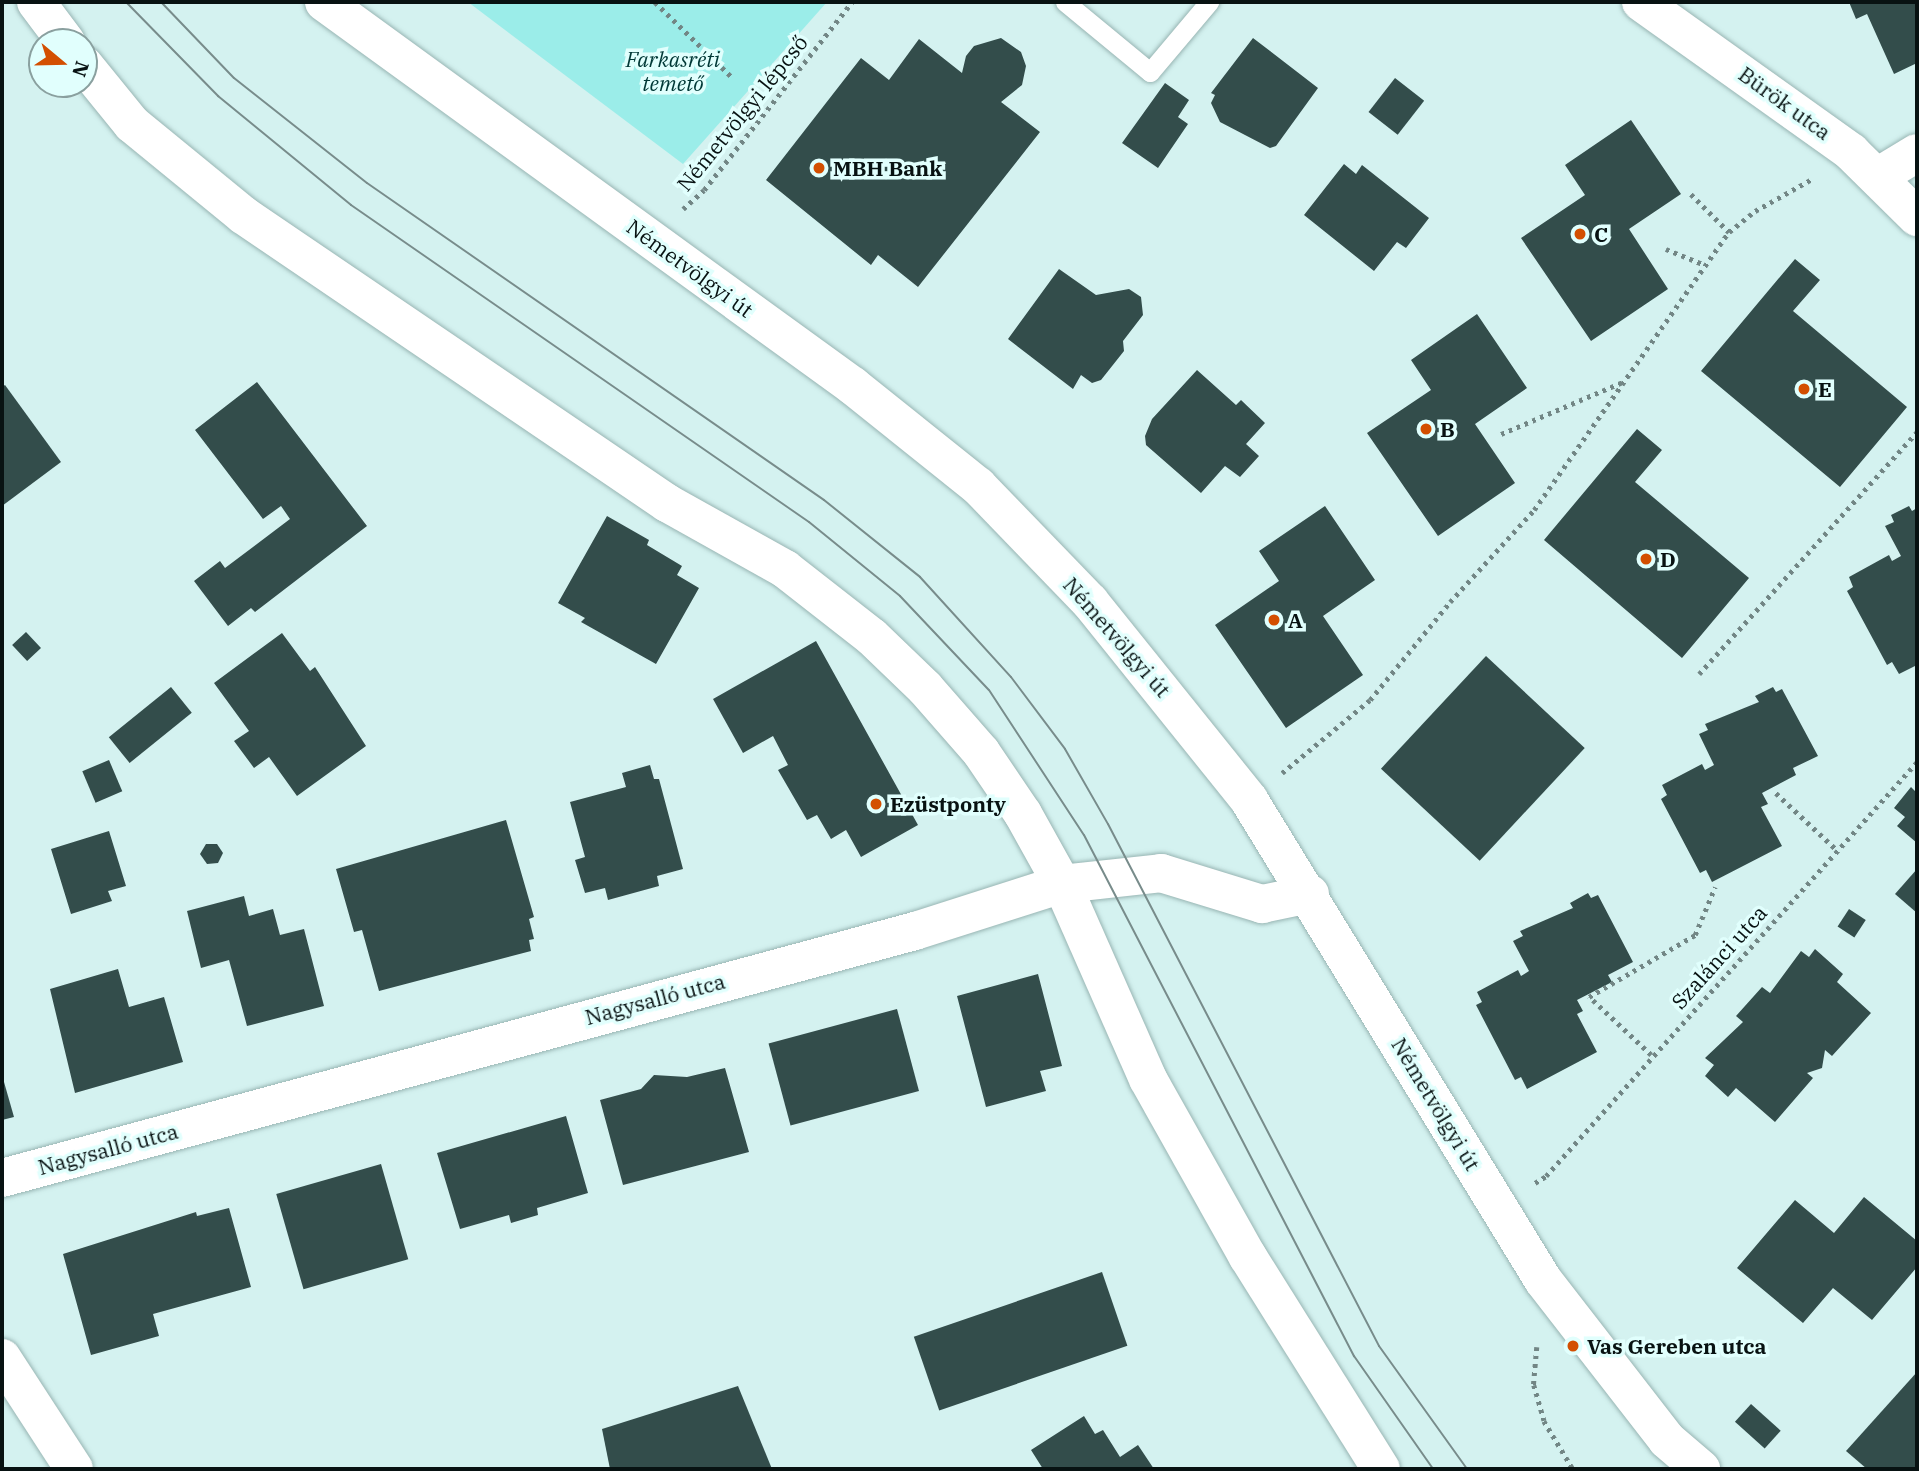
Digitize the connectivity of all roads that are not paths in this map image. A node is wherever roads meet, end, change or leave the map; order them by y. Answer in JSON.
{"nodes":[{"id":1,"x":36,"y":2,"type":"edge"},
{"id":2,"x":324,"y":2,"type":"edge"},
{"id":3,"x":1065,"y":2,"type":"edge"},
{"id":4,"x":1209,"y":2,"type":"edge"},
{"id":5,"x":1641,"y":2,"type":"edge"},
{"id":6,"x":56,"y":28,"type":"edge"},
{"id":7,"x":98,"y":82,"type":"edge"},
{"id":8,"x":1917,"y":153,"type":"edge"},
{"id":9,"x":1865,"y":164,"type":"junction"},
{"id":10,"x":1917,"y":217,"type":"edge"},
{"id":11,"x":1062,"y":884,"type":"junction"},
{"id":12,"x":1310,"y":894,"type":"junction"},
{"id":13,"x":2,"y":1178,"type":"edge"},
{"id":14,"x":2,"y":1358,"type":"edge"},
{"id":15,"x":74,"y":1469,"type":"edge"},
{"id":16,"x":1381,"y":1469,"type":"edge"},
{"id":17,"x":1701,"y":1469,"type":"edge"}],
"edges":[{"from":1,"to":6,"type":"street"},
{"from":2,"to":12,"type":"street","name":"Németvölgyi út"},
{"from":3,"to":4,"type":"lane"},
{"from":5,"to":9,"type":"street","name":"Bürök utca"},
{"from":7,"to":11,"type":"street"},
{"from":8,"to":9,"type":"street"},
{"from":9,"to":10,"type":"street","name":"Bürök utca"},
{"from":11,"to":12,"type":"street","name":"Nagysalló utca"},
{"from":11,"to":13,"type":"street","name":"Nagysalló utca"},
{"from":11,"to":16,"type":"street"},
{"from":12,"to":17,"type":"street","name":"Németvölgyi út"},
{"from":14,"to":15,"type":"street"}]}
